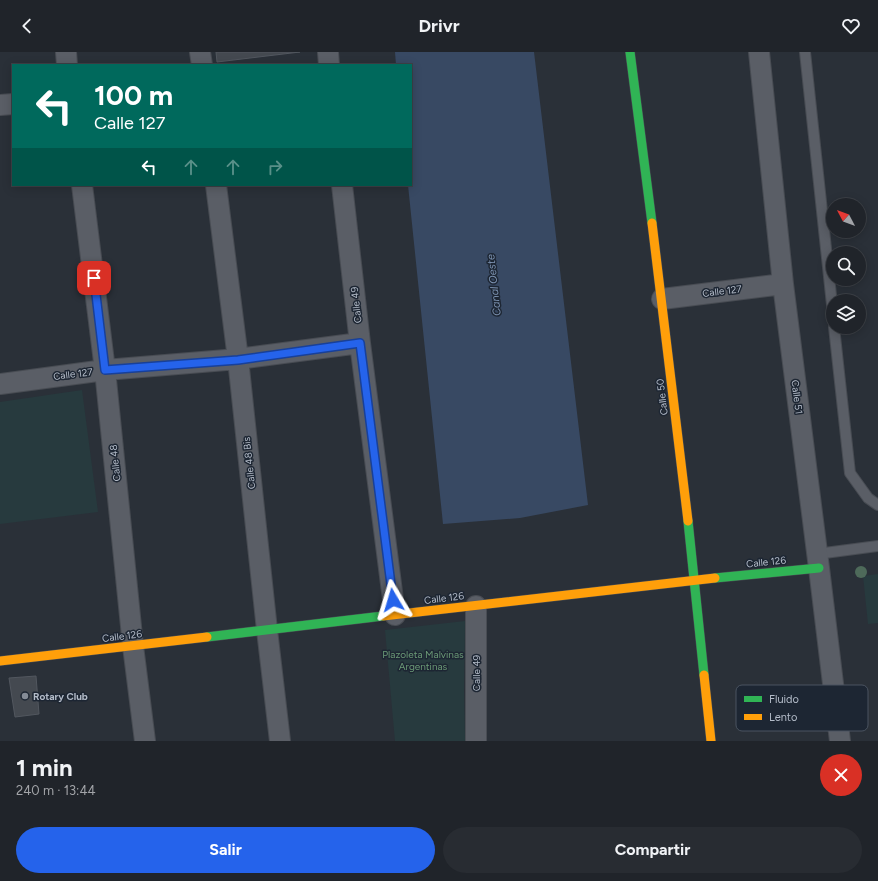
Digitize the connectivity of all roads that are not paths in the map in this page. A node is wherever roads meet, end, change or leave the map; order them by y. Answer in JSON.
{"nodes":[{"id":1,"x":66,"y":52,"type":"edge"},
{"id":2,"x":200,"y":52,"type":"edge"},
{"id":3,"x":328,"y":52,"type":"edge"},
{"id":4,"x":630,"y":52,"type":"edge"},
{"id":5,"x":759,"y":52,"type":"edge"},
{"id":6,"x":805,"y":52,"type":"edge"},
{"id":7,"x":67,"y":64,"type":"edge"},
{"id":8,"x":202,"y":64,"type":"edge"},
{"id":9,"x":329,"y":64,"type":"edge"},
{"id":10,"x":12,"y":104,"type":"edge"},
{"id":11,"x":0,"y":105,"type":"edge"},
{"id":12,"x":82,"y":186,"type":"edge"},
{"id":13,"x":216,"y":186,"type":"edge"},
{"id":14,"x":342,"y":186,"type":"edge"},
{"id":15,"x":782,"y":284,"type":"junction"},
{"id":16,"x":831,"y":294,"type":"edge"},
{"id":17,"x":662,"y":299,"type":"junction"},
{"id":18,"x":835,"y":334,"type":"edge"},
{"id":19,"x":360,"y":343,"type":"junction"},
{"id":20,"x":238,"y":360,"type":"junction"},
{"id":21,"x":105,"y":370,"type":"junction"},
{"id":22,"x":0,"y":384,"type":"edge"},
{"id":23,"x":878,"y":504,"type":"edge"},
{"id":24,"x":878,"y":546,"type":"edge"},
{"id":25,"x":818,"y":561,"type":"junction"},
{"id":26,"x":695,"y":580,"type":"junction"},
{"id":27,"x":476,"y":606,"type":"junction"},
{"id":28,"x":395,"y":615,"type":"junction"},
{"id":29,"x":267,"y":630,"type":"junction"},
{"id":30,"x":133,"y":646,"type":"junction"},
{"id":31,"x":0,"y":661,"type":"edge"},
{"id":32,"x":833,"y":685,"type":"edge"},
{"id":33,"x":839,"y":731,"type":"edge"},
{"id":34,"x":146,"y":741,"type":"edge"},
{"id":35,"x":280,"y":741,"type":"edge"},
{"id":36,"x":476,"y":741,"type":"edge"},
{"id":37,"x":711,"y":741,"type":"edge"},
{"id":38,"x":840,"y":741,"type":"edge"}],
"edges":[{"from":1,"to":7,"type":"street"},
{"from":2,"to":8,"type":"street"},
{"from":3,"to":9,"type":"street"},
{"from":4,"to":17,"type":"street","name":"Calle 50"},
{"from":5,"to":15,"type":"street","name":"Calle 51"},
{"from":6,"to":16,"type":"lane"},
{"from":10,"to":11,"type":"street"},
{"from":12,"to":21,"type":"street","name":"Calle 48"},
{"from":13,"to":20,"type":"street","name":"Calle 48 Bis"},
{"from":14,"to":19,"type":"street","name":"Calle 49"},
{"from":15,"to":17,"type":"street","name":"Calle 127"},
{"from":15,"to":25,"type":"street","name":"Calle 51"},
{"from":17,"to":26,"type":"street","name":"Calle 50"},
{"from":18,"to":23,"type":"lane"},
{"from":19,"to":20,"type":"street","name":"Calle 127"},
{"from":19,"to":28,"type":"street","name":"Calle 49"},
{"from":20,"to":21,"type":"street","name":"Calle 127"},
{"from":20,"to":29,"type":"street","name":"Calle 48 Bis"},
{"from":21,"to":22,"type":"street","name":"Calle 127"},
{"from":21,"to":30,"type":"street","name":"Calle 48"},
{"from":24,"to":25,"type":"lane"},
{"from":25,"to":26,"type":"street","name":"Calle 126"},
{"from":25,"to":32,"type":"street","name":"Calle 51"},
{"from":26,"to":27,"type":"street","name":"Calle 126"},
{"from":26,"to":37,"type":"street","name":"Calle 50"},
{"from":27,"to":28,"type":"street","name":"Calle 126"},
{"from":27,"to":36,"type":"street","name":"Calle 49"},
{"from":28,"to":29,"type":"street","name":"Calle 126"},
{"from":29,"to":30,"type":"street","name":"Calle 126"},
{"from":29,"to":35,"type":"street","name":"Calle 48 Bis"},
{"from":30,"to":31,"type":"street","name":"Calle 126"},
{"from":30,"to":34,"type":"street","name":"Calle 48"},
{"from":33,"to":38,"type":"street","name":"Calle 51"}]}
